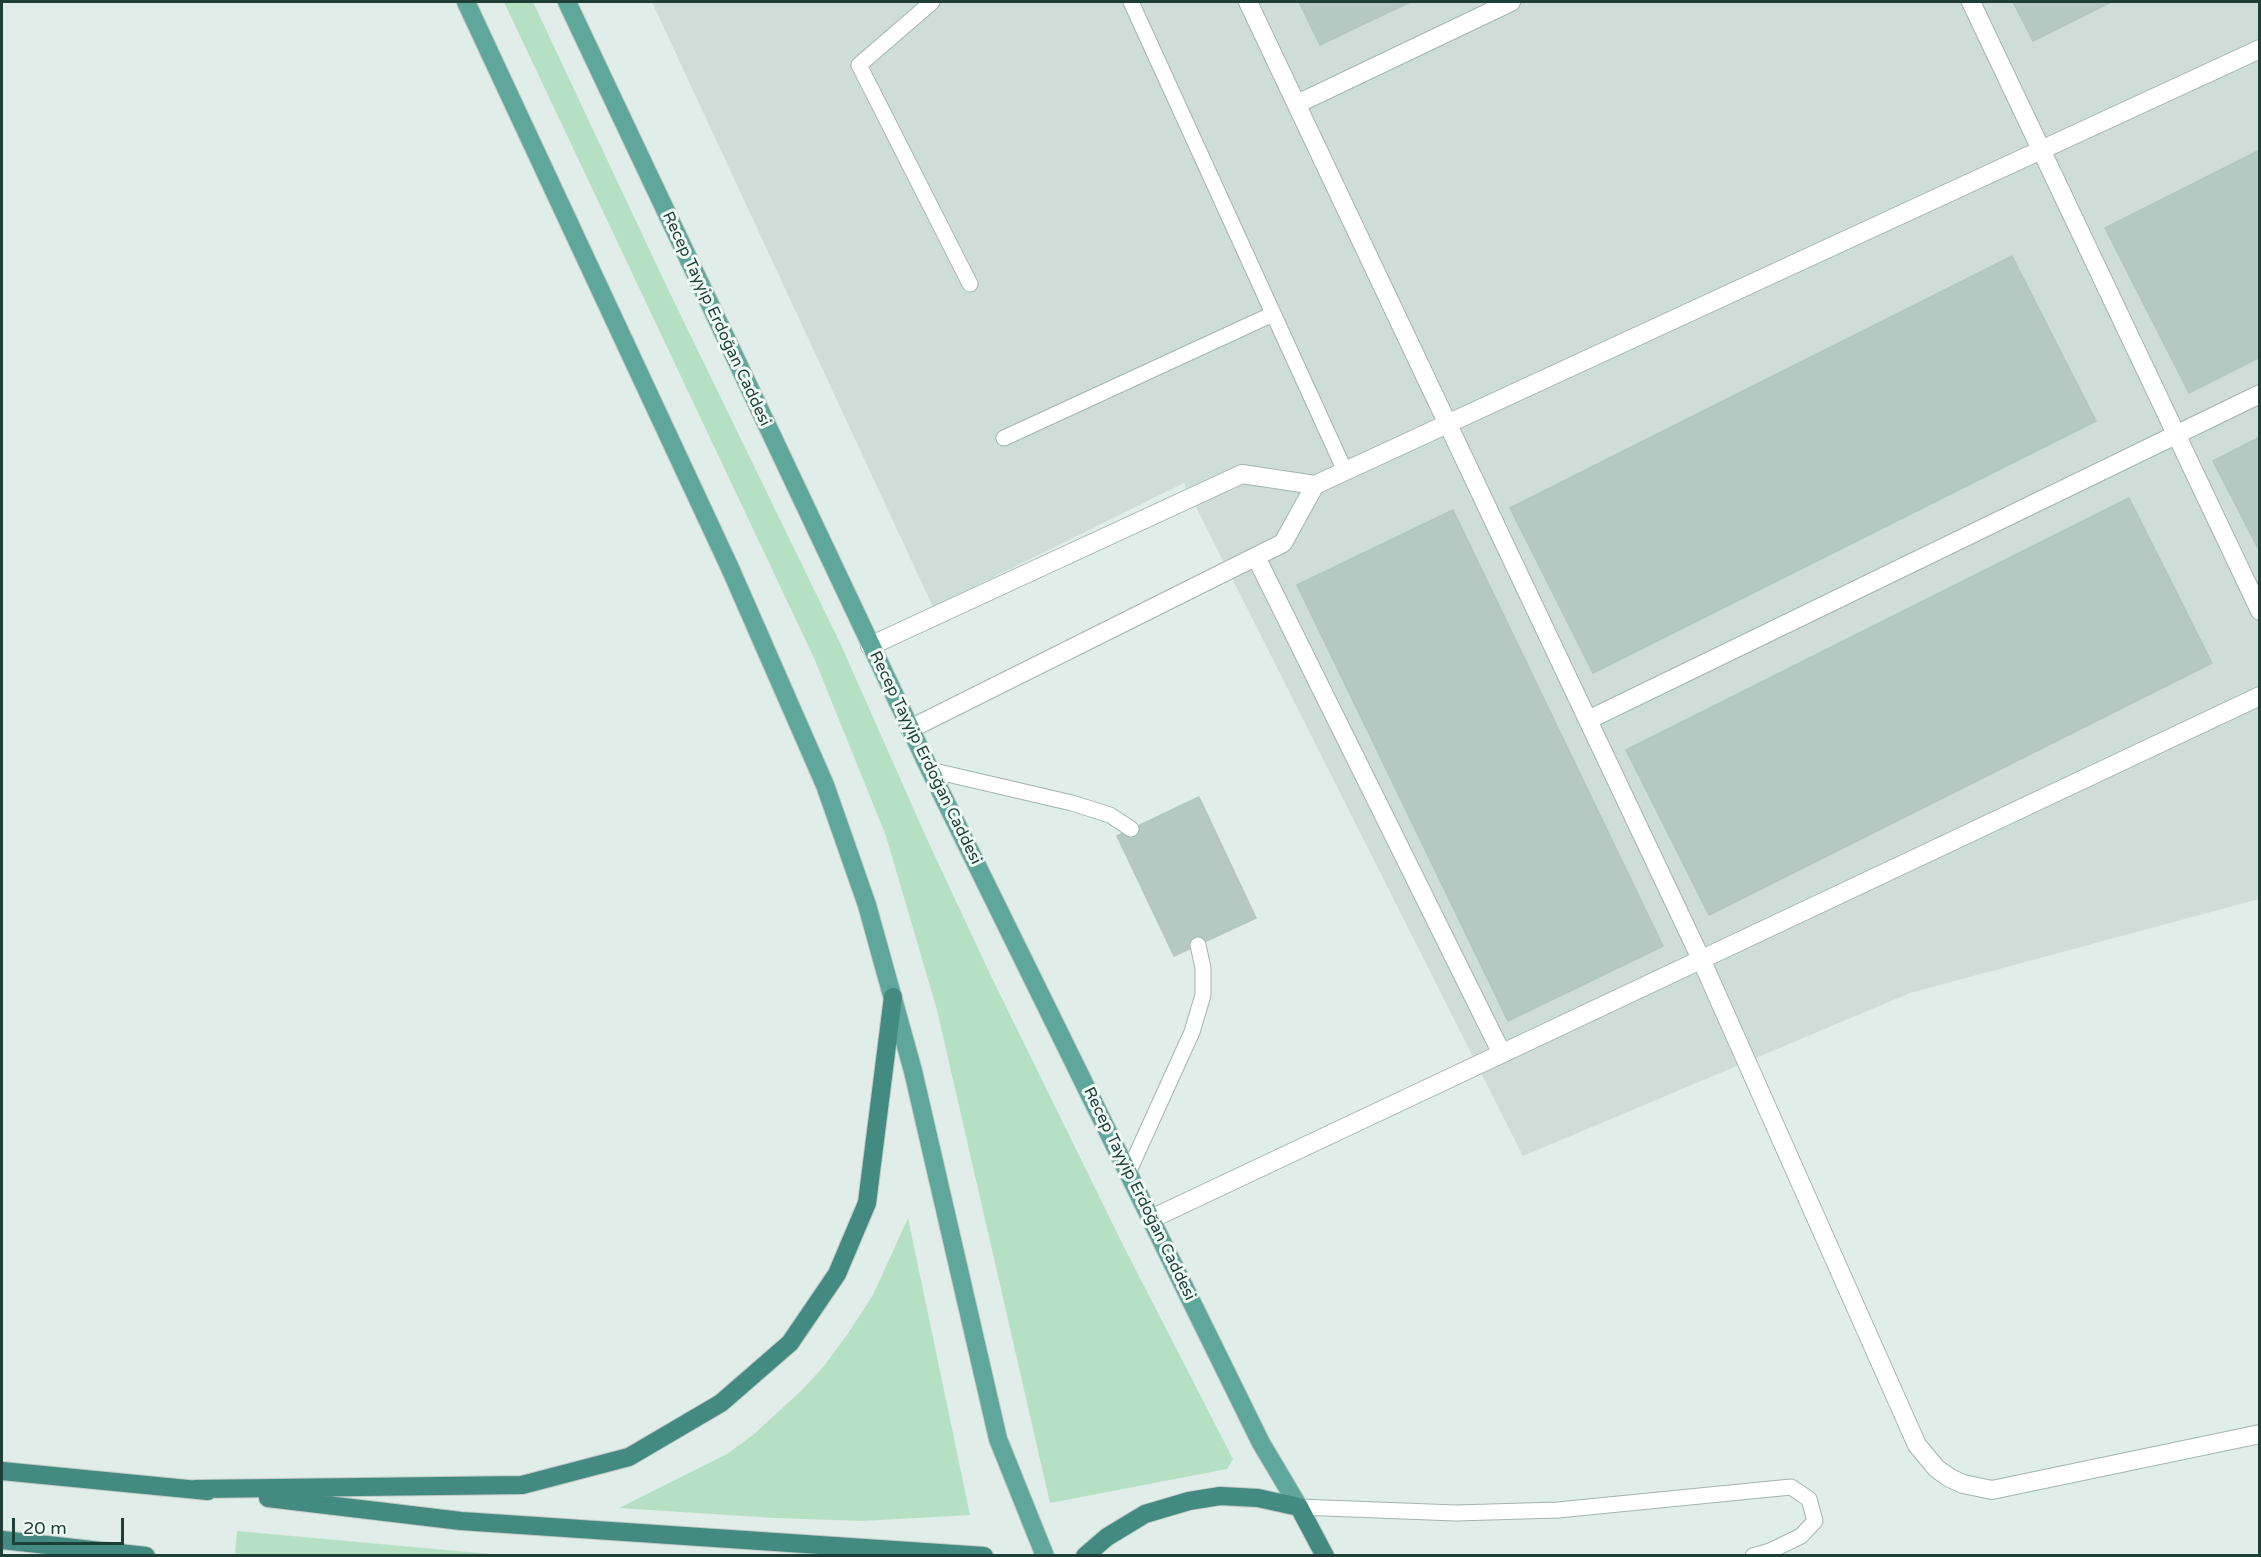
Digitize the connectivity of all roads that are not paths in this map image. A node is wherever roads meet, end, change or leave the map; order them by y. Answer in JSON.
{"nodes":[{"id":1,"x":466,"y":2,"type":"edge"},
{"id":2,"x":567,"y":2,"type":"edge"},
{"id":3,"x":932,"y":2,"type":"edge"},
{"id":4,"x":1131,"y":2,"type":"edge"},
{"id":5,"x":1248,"y":2,"type":"edge"},
{"id":6,"x":1511,"y":2,"type":"edge"},
{"id":7,"x":1971,"y":2,"type":"edge"},
{"id":8,"x":2259,"y":49,"type":"edge"},
{"id":9,"x":1297,"y":104,"type":"junction"},
{"id":10,"x":2041,"y":150,"type":"junction"},
{"id":11,"x":970,"y":284,"type":"dead end"},
{"id":12,"x":1273,"y":314,"type":"junction"},
{"id":13,"x":2259,"y":394,"type":"edge"},
{"id":14,"x":1448,"y":423,"type":"junction"},
{"id":15,"x":2176,"y":434,"type":"junction"},
{"id":16,"x":1004,"y":438,"type":"dead end"},
{"id":17,"x":1346,"y":471,"type":"junction"},
{"id":18,"x":1315,"y":485,"type":"junction"},
{"id":19,"x":1256,"y":556,"type":"junction"},
{"id":20,"x":2259,"y":611,"type":"edge"},
{"id":21,"x":870,"y":646,"type":"junction"},
{"id":22,"x":2259,"y":696,"type":"edge"},
{"id":23,"x":1588,"y":720,"type":"junction"},
{"id":24,"x":910,"y":729,"type":"junction"},
{"id":25,"x":930,"y":770,"type":"junction"},
{"id":26,"x":1131,"y":829,"type":"dead end"},
{"id":27,"x":1198,"y":945,"type":"dead end"},
{"id":28,"x":1701,"y":959,"type":"junction"},
{"id":29,"x":894,"y":997,"type":"junction"},
{"id":30,"x":1502,"y":1054,"type":"junction"},
{"id":31,"x":1128,"y":1173,"type":"junction"},
{"id":32,"x":1151,"y":1219,"type":"junction"},
{"id":33,"x":2259,"y":1434,"type":"edge"},
{"id":34,"x":2,"y":1471,"type":"edge"},
{"id":35,"x":196,"y":1489,"type":"junction"},
{"id":36,"x":1299,"y":1507,"type":"junction"},
{"id":37,"x":2,"y":1540,"type":"edge"},
{"id":38,"x":866,"y":1552,"type":"edge"},
{"id":39,"x":146,"y":1556,"type":"edge"},
{"id":40,"x":984,"y":1556,"type":"edge"},
{"id":41,"x":1045,"y":1556,"type":"edge"},
{"id":42,"x":1085,"y":1556,"type":"edge"},
{"id":43,"x":1325,"y":1556,"type":"edge"},
{"id":44,"x":1754,"y":1556,"type":"edge"}],
"edges":[{"from":1,"to":29,"type":"main road"},
{"from":2,"to":21,"type":"main road","name":"Recep Tayyip Erdoğan Caddesi"},
{"from":3,"to":11,"type":"lane"},
{"from":4,"to":12,"type":"lane"},
{"from":5,"to":9,"type":"street"},
{"from":6,"to":9,"type":"street"},
{"from":7,"to":10,"type":"street"},
{"from":8,"to":10,"type":"street"},
{"from":9,"to":14,"type":"street"},
{"from":10,"to":14,"type":"street"},
{"from":10,"to":15,"type":"street"},
{"from":12,"to":16,"type":"lane"},
{"from":12,"to":17,"type":"lane"},
{"from":13,"to":15,"type":"street"},
{"from":14,"to":17,"type":"street"},
{"from":14,"to":23,"type":"street"},
{"from":15,"to":20,"type":"street"},
{"from":15,"to":23,"type":"street"},
{"from":17,"to":18,"type":"street"},
{"from":18,"to":19,"type":"street"},
{"from":18,"to":21,"type":"street"},
{"from":19,"to":24,"type":"street"},
{"from":19,"to":30,"type":"street"},
{"from":21,"to":24,"type":"main road","name":"Recep Tayyip Erdoğan Caddesi"},
{"from":22,"to":28,"type":"street"},
{"from":23,"to":28,"type":"street"},
{"from":24,"to":25,"type":"main road","name":"Recep Tayyip Erdoğan Caddesi"},
{"from":25,"to":26,"type":"lane"},
{"from":25,"to":31,"type":"main road","name":"Recep Tayyip Erdoğan Caddesi"},
{"from":27,"to":31,"type":"lane"},
{"from":28,"to":30,"type":"street"},
{"from":28,"to":33,"type":"street"},
{"from":29,"to":35,"type":"highway"},
{"from":29,"to":41,"type":"main road"},
{"from":30,"to":32,"type":"street"},
{"from":31,"to":32,"type":"main road","name":"Recep Tayyip Erdoğan Caddesi"},
{"from":32,"to":36,"type":"main road","name":"Recep Tayyip Erdoğan Caddesi"},
{"from":34,"to":35,"type":"highway"},
{"from":35,"to":38,"type":"highway"},
{"from":36,"to":42,"type":"highway"},
{"from":36,"to":43,"type":"highway"},
{"from":36,"to":44,"type":"lane"},
{"from":37,"to":39,"type":"highway"},
{"from":38,"to":40,"type":"highway"}]}
